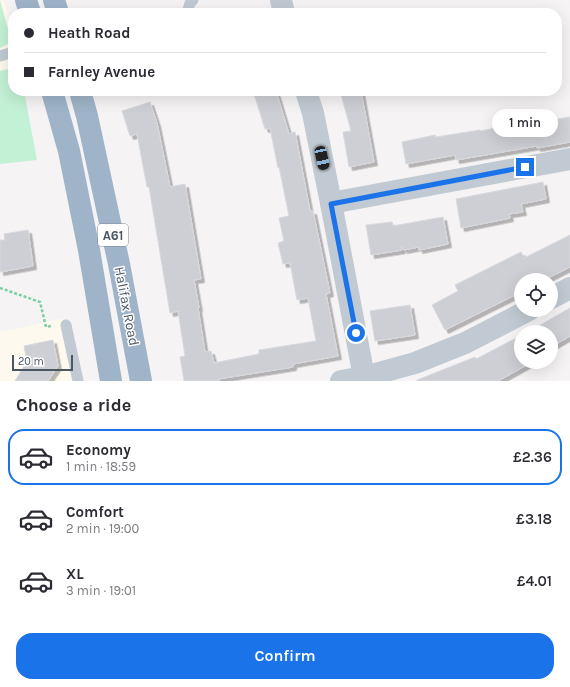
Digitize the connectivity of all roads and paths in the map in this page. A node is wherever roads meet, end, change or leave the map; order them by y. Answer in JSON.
{"nodes":[{"id":1,"x":53,"y":96,"type":"edge"},
{"id":2,"x":81,"y":96,"type":"edge"},
{"id":3,"x":308,"y":96,"type":"edge"},
{"id":4,"x":570,"y":159,"type":"edge"},
{"id":5,"x":331,"y":204,"type":"junction"},
{"id":6,"x":0,"y":288,"type":"edge"},
{"id":7,"x":570,"y":288,"type":"edge"},
{"id":8,"x":558,"y":294,"type":"edge"},
{"id":9,"x":515,"y":317,"type":"edge"},
{"id":10,"x":66,"y":325,"type":"joint"},
{"id":11,"x":364,"y":377,"type":"junction"},
{"id":12,"x":78,"y":381,"type":"edge"},
{"id":13,"x":112,"y":381,"type":"edge"},
{"id":14,"x":141,"y":381,"type":"edge"},
{"id":15,"x":341,"y":381,"type":"edge"}],
"edges":[{"from":1,"to":13,"type":"highway","name":"Halifax Road","number":"A61"},
{"from":2,"to":14,"type":"highway","name":"Halifax Road","number":"A61"},
{"from":3,"to":5,"type":"street"},
{"from":4,"to":5,"type":"street"},
{"from":5,"to":11,"type":"street"},
{"from":6,"to":10,"type":"path"},
{"from":7,"to":8,"type":"street"},
{"from":9,"to":11,"type":"street"},
{"from":10,"to":12,"type":"lane"},
{"from":11,"to":15,"type":"street"}]}
